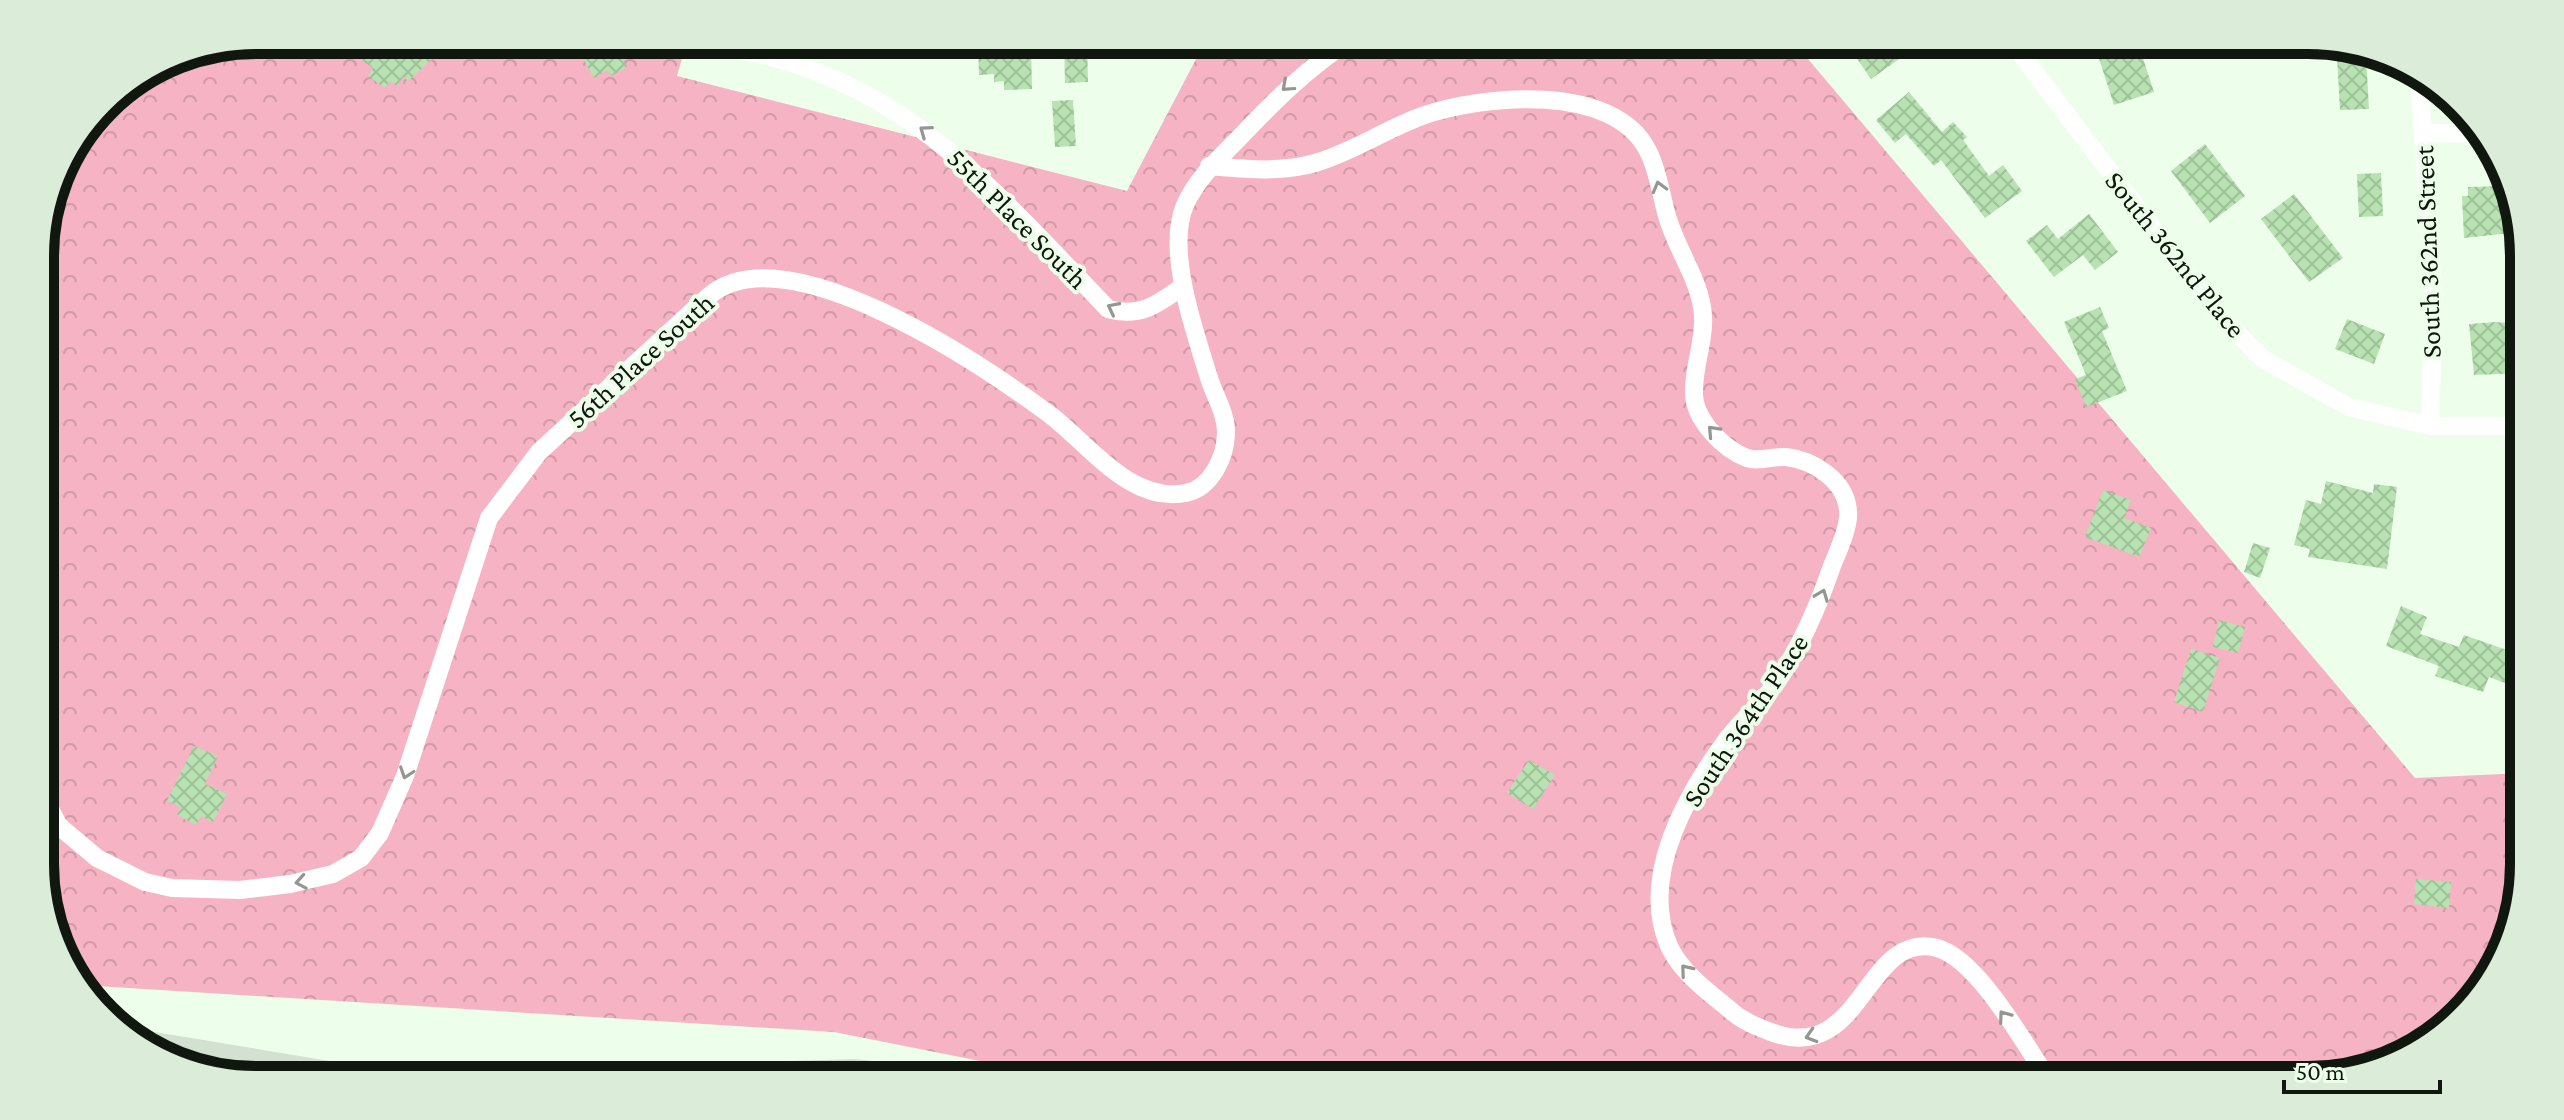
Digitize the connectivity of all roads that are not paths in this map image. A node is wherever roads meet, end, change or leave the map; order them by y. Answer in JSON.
{"nodes":[{"id":1,"x":759,"y":54,"type":"edge"},
{"id":2,"x":1330,"y":54,"type":"edge"},
{"id":3,"x":2021,"y":54,"type":"edge"},
{"id":4,"x":2420,"y":88,"type":"edge"},
{"id":5,"x":2423,"y":133,"type":"junction"},
{"id":6,"x":2469,"y":134,"type":"edge"},
{"id":7,"x":1209,"y":166,"type":"junction"},
{"id":8,"x":1182,"y":287,"type":"junction"},
{"id":9,"x":2430,"y":426,"type":"junction"},
{"id":10,"x":2510,"y":426,"type":"edge"},
{"id":11,"x":54,"y":817,"type":"edge"},
{"id":12,"x":173,"y":1048,"type":"edge"},
{"id":13,"x":281,"y":1066,"type":"edge"},
{"id":14,"x":2039,"y":1066,"type":"edge"}],
"edges":[{"from":8,"to":1,"type":"street","name":"55th Place South","one_way":true},
{"from":2,"to":7,"type":"street","one_way":true},
{"from":3,"to":9,"type":"street","name":"South 362nd Place"},
{"from":4,"to":5,"type":"street","name":"South 362nd Street"},
{"from":5,"to":6,"type":"street"},
{"from":5,"to":9,"type":"street","name":"South 362nd Street"},
{"from":7,"to":8,"type":"street","name":"56th Place South"},
{"from":14,"to":7,"type":"street","name":"South 364th Place","one_way":true},
{"from":8,"to":11,"type":"street","name":"56th Place South","one_way":true},
{"from":9,"to":10,"type":"street","name":"South 362nd Place"},
{"from":12,"to":13,"type":"main road"}]}
